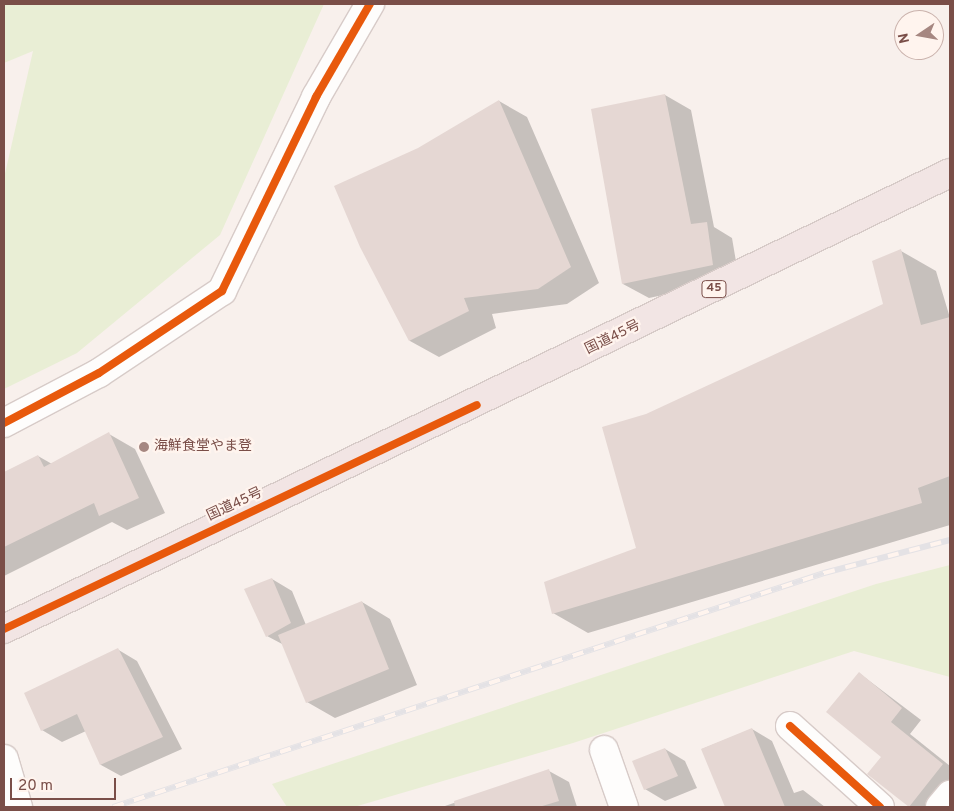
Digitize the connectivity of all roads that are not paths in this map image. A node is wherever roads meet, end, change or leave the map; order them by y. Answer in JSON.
{"nodes":[{"id":1,"x":370,"y":4,"type":"edge"},
{"id":2,"x":950,"y":173,"type":"edge"},
{"id":3,"x":4,"y":423,"type":"edge"},
{"id":4,"x":4,"y":629,"type":"edge"},
{"id":5,"x":790,"y":726,"type":"dead end"},
{"id":6,"x":604,"y":750,"type":"dead end"},
{"id":7,"x":4,"y":759,"type":"edge"},
{"id":8,"x":950,"y":795,"type":"edge"},
{"id":9,"x":18,"y":807,"type":"edge"},
{"id":10,"x":624,"y":807,"type":"edge"},
{"id":11,"x":880,"y":807,"type":"edge"},
{"id":12,"x":940,"y":807,"type":"edge"}],
"edges":[{"from":1,"to":3,"type":"street"},
{"from":2,"to":4,"type":"highway","name":"国道45号","number":"45"},
{"from":5,"to":11,"type":"street"},
{"from":6,"to":10,"type":"street"},
{"from":7,"to":9,"type":"street"},
{"from":8,"to":12,"type":"street"}]}
